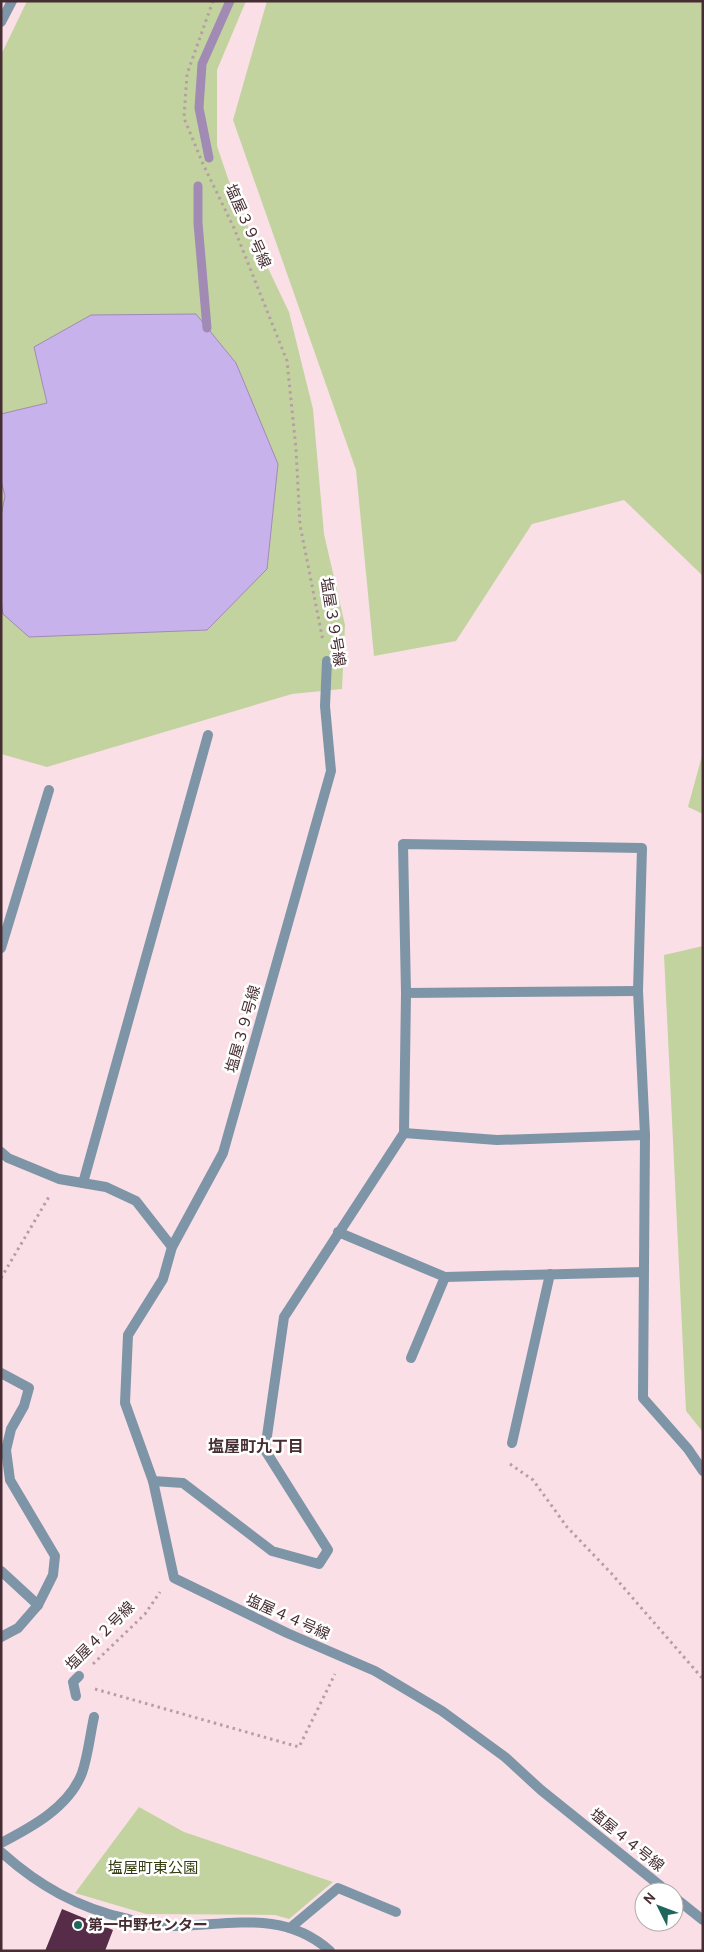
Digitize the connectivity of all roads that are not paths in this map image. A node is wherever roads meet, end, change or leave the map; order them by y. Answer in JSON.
{"nodes":[{"id":1,"x":12,"y":1,"type":"edge"},
{"id":2,"x":1,"y":22,"type":"edge"},
{"id":3,"x":327,"y":661,"type":"road end"},
{"id":4,"x":208,"y":735,"type":"dead end"},
{"id":5,"x":49,"y":790,"type":"dead end"},
{"id":6,"x":1,"y":948,"type":"edge"},
{"id":7,"x":638,"y":991,"type":"junction"},
{"id":8,"x":406,"y":993,"type":"junction"},
{"id":9,"x":404,"y":1133,"type":"junction"},
{"id":10,"x":646,"y":1135,"type":"junction"},
{"id":11,"x":1,"y":1152,"type":"edge"},
{"id":12,"x":83,"y":1183,"type":"junction"},
{"id":13,"x":338,"y":1232,"type":"junction"},
{"id":14,"x":172,"y":1247,"type":"junction"},
{"id":15,"x":643,"y":1272,"type":"junction"},
{"id":16,"x":550,"y":1274,"type":"junction"},
{"id":17,"x":445,"y":1277,"type":"junction"},
{"id":18,"x":411,"y":1358,"type":"dead end"},
{"id":19,"x":1,"y":1373,"type":"edge"},
{"id":20,"x":512,"y":1443,"type":"road end"},
{"id":21,"x":703,"y":1471,"type":"edge"},
{"id":22,"x":153,"y":1481,"type":"junction"},
{"id":23,"x":1,"y":1572,"type":"edge"},
{"id":24,"x":38,"y":1605,"type":"junction"},
{"id":25,"x":1,"y":1637,"type":"edge"},
{"id":26,"x":76,"y":1679,"type":"road end"},
{"id":27,"x":76,"y":1696,"type":"dead end"},
{"id":28,"x":94,"y":1717,"type":"dead end"},
{"id":29,"x":1,"y":1843,"type":"edge"},
{"id":30,"x":1,"y":1852,"type":"edge"},
{"id":31,"x":656,"y":1882,"type":"edge"},
{"id":32,"x":684,"y":1905,"type":"edge"},
{"id":33,"x":396,"y":1912,"type":"dead end"},
{"id":34,"x":703,"y":1920,"type":"edge"},
{"id":35,"x":290,"y":1928,"type":"junction"},
{"id":36,"x":330,"y":1951,"type":"edge"}],
"edges":[{"from":1,"to":2,"type":"street"},
{"from":3,"to":14,"type":"street","name":"塩屋３９号線"},
{"from":4,"to":12,"type":"street"},
{"from":5,"to":6,"type":"street"},
{"from":7,"to":8,"type":"street"},
{"from":7,"to":8,"type":"street"},
{"from":7,"to":10,"type":"street"},
{"from":8,"to":9,"type":"street"},
{"from":9,"to":10,"type":"street"},
{"from":9,"to":13,"type":"street"},
{"from":10,"to":15,"type":"street"},
{"from":11,"to":12,"type":"street"},
{"from":12,"to":14,"type":"street"},
{"from":13,"to":17,"type":"street"},
{"from":13,"to":22,"type":"street"},
{"from":14,"to":22,"type":"street"},
{"from":15,"to":16,"type":"street"},
{"from":15,"to":21,"type":"street"},
{"from":16,"to":17,"type":"street"},
{"from":16,"to":20,"type":"street"},
{"from":17,"to":18,"type":"street"},
{"from":19,"to":24,"type":"street"},
{"from":22,"to":31,"type":"street","name":"塩屋４４号線"},
{"from":23,"to":24,"type":"street"},
{"from":24,"to":25,"type":"street"},
{"from":26,"to":27,"type":"street","name":"塩屋４２号線"},
{"from":28,"to":29,"type":"street"},
{"from":30,"to":35,"type":"street"},
{"from":32,"to":34,"type":"street"},
{"from":33,"to":35,"type":"street"},
{"from":35,"to":36,"type":"street"}]}
